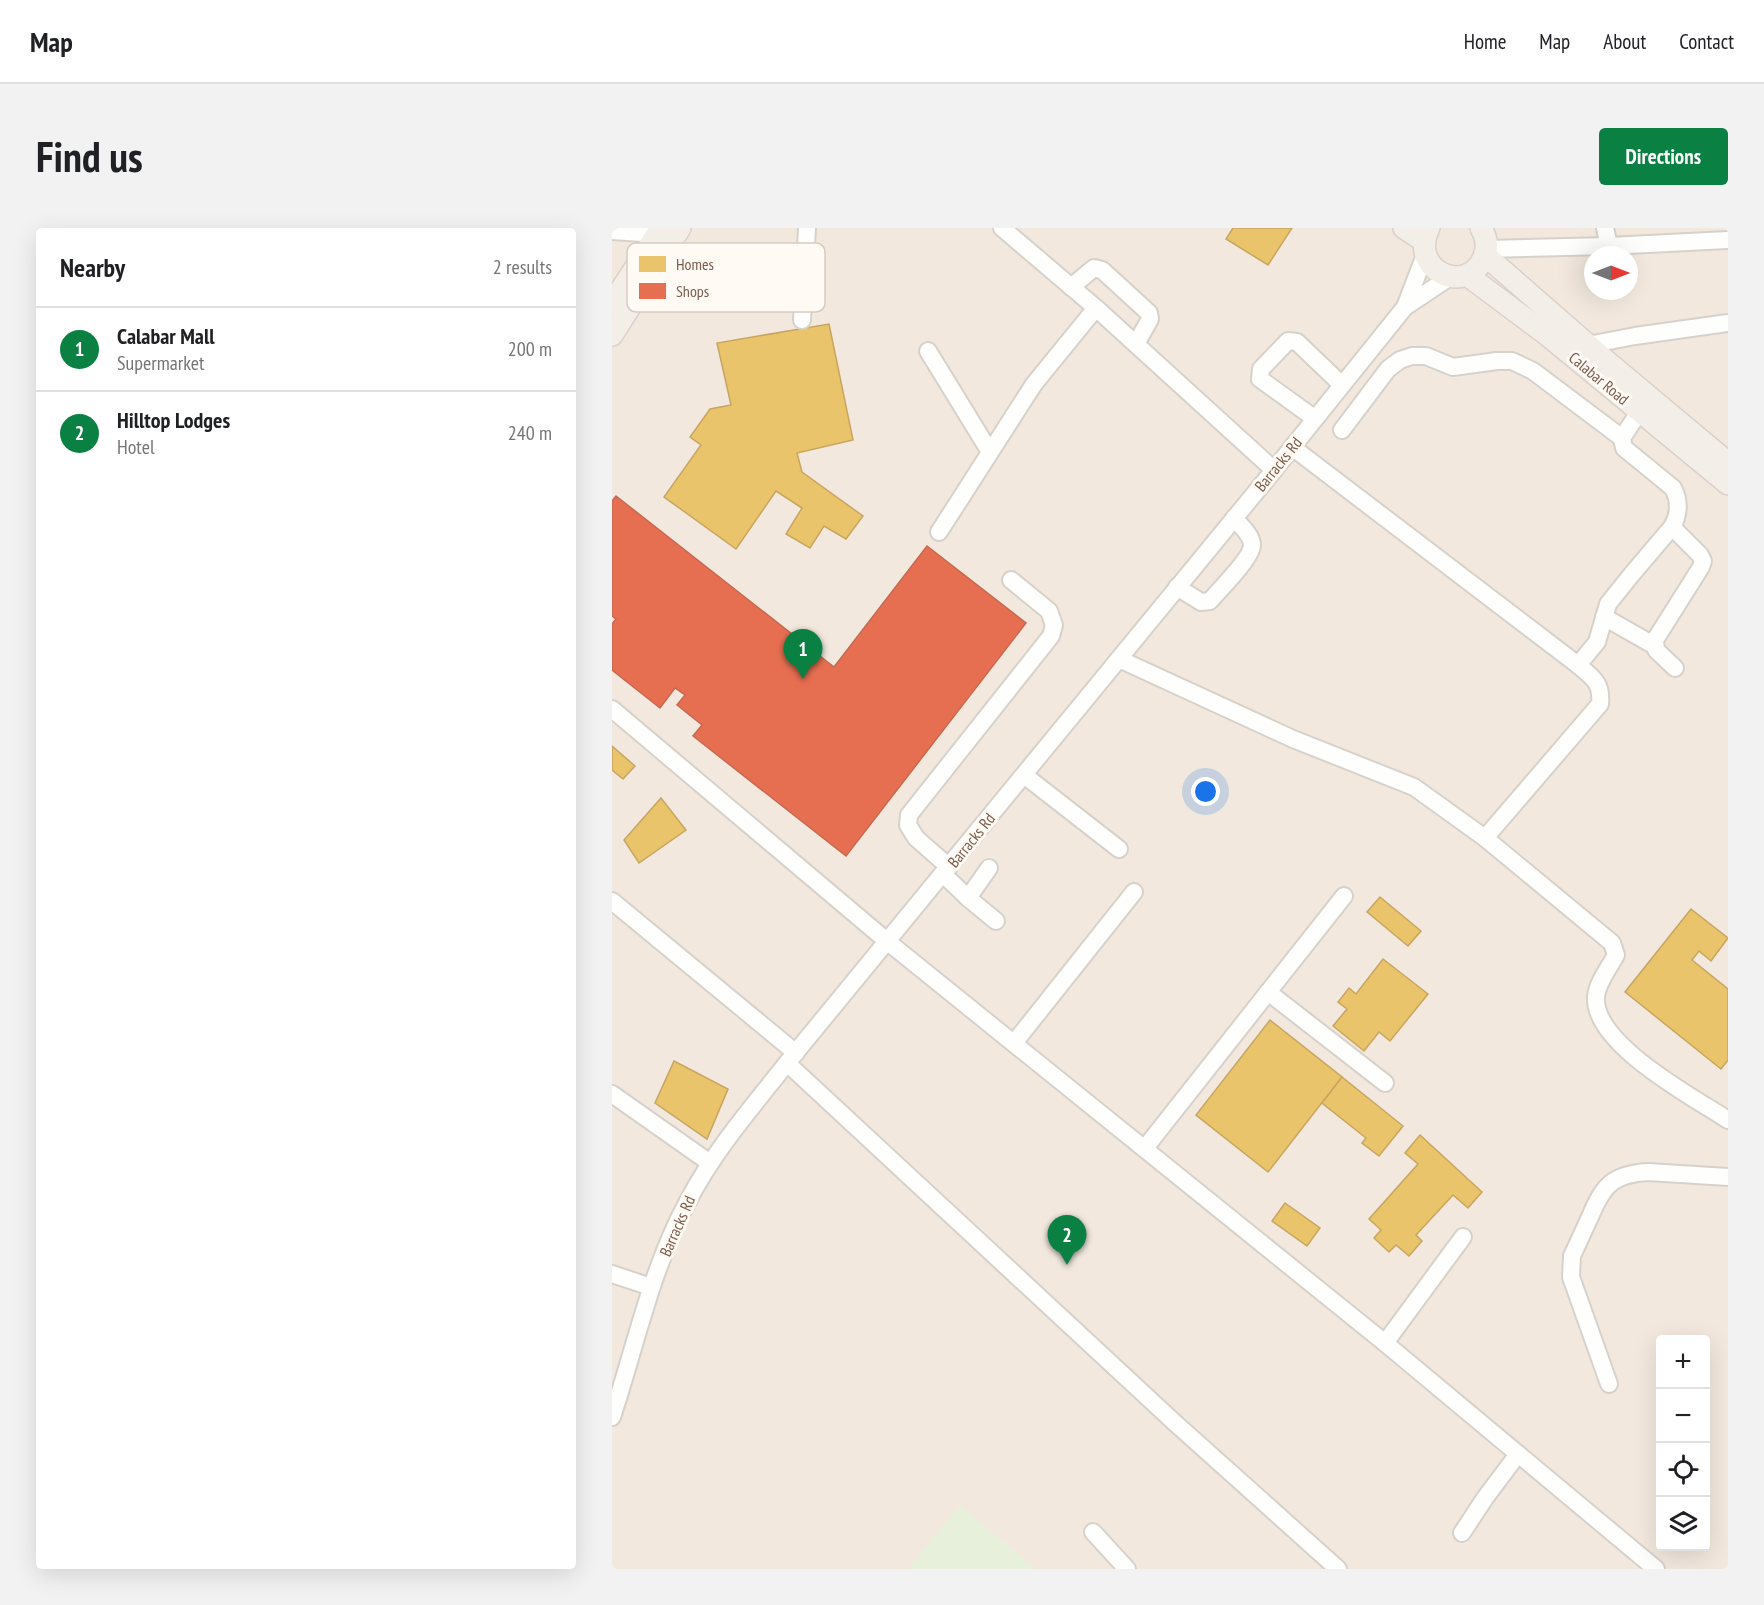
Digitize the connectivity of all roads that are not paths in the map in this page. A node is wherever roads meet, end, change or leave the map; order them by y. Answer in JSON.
{"nodes":[{"id":1,"x":680,"y":228,"type":"edge"},
{"id":2,"x":807,"y":228,"type":"edge"},
{"id":3,"x":1002,"y":228,"type":"edge"},
{"id":4,"x":1404,"y":228,"type":"edge"},
{"id":5,"x":1605,"y":228,"type":"edge"},
{"id":6,"x":1695,"y":228,"type":"edge"},
{"id":7,"x":612,"y":231,"type":"edge"},
{"id":8,"x":659,"y":231,"type":"edge"},
{"id":9,"x":1485,"y":238,"type":"edge"},
{"id":10,"x":1728,"y":240,"type":"edge"},
{"id":11,"x":1426,"y":241,"type":"edge"},
{"id":12,"x":1710,"y":241,"type":"junction"},
{"id":13,"x":670,"y":243,"type":"edge"},
{"id":14,"x":806,"y":243,"type":"edge"},
{"id":15,"x":1609,"y":246,"type":"junction"},
{"id":16,"x":1458,"y":276,"type":"junction"},
{"id":17,"x":627,"y":280,"type":"edge"},
{"id":18,"x":1071,"y":287,"type":"junction"},
{"id":19,"x":612,"y":303,"type":"edge"},
{"id":20,"x":1405,"y":307,"type":"junction"},
{"id":21,"x":1096,"y":308,"type":"junction"},
{"id":22,"x":627,"y":311,"type":"edge"},
{"id":23,"x":802,"y":312,"type":"edge"},
{"id":24,"x":801,"y":320,"type":"dead end"},
{"id":25,"x":1728,"y":323,"type":"edge"},
{"id":26,"x":612,"y":335,"type":"edge"},
{"id":27,"x":1136,"y":344,"type":"junction"},
{"id":28,"x":1588,"y":345,"type":"junction"},
{"id":29,"x":928,"y":351,"type":"dead end"},
{"id":30,"x":1342,"y":385,"type":"junction"},
{"id":31,"x":1640,"y":412,"type":"junction"},
{"id":32,"x":1314,"y":418,"type":"junction"},
{"id":33,"x":1342,"y":430,"type":"dead end"},
{"id":34,"x":1622,"y":438,"type":"junction"},
{"id":35,"x":1292,"y":447,"type":"junction"},
{"id":36,"x":990,"y":452,"type":"junction"},
{"id":37,"x":1728,"y":464,"type":"edge"},
{"id":38,"x":1274,"y":470,"type":"junction"},
{"id":39,"x":1728,"y":484,"type":"edge"},
{"id":40,"x":1234,"y":518,"type":"junction"},
{"id":41,"x":1672,"y":527,"type":"junction"},
{"id":42,"x":939,"y":532,"type":"dead end"},
{"id":43,"x":1011,"y":580,"type":"dead end"},
{"id":44,"x":1177,"y":586,"type":"junction"},
{"id":45,"x":1604,"y":616,"type":"junction"},
{"id":46,"x":1655,"y":646,"type":"junction"},
{"id":47,"x":1119,"y":659,"type":"junction"},
{"id":48,"x":1578,"y":665,"type":"junction"},
{"id":49,"x":1675,"y":668,"type":"dead end"},
{"id":50,"x":612,"y":710,"type":"edge"},
{"id":51,"x":1024,"y":775,"type":"junction"},
{"id":52,"x":1485,"y":838,"type":"junction"},
{"id":53,"x":1119,"y":849,"type":"dead end"},
{"id":54,"x":988,"y":868,"type":"dead end"},
{"id":55,"x":946,"y":870,"type":"junction"},
{"id":56,"x":1134,"y":892,"type":"dead end"},
{"id":57,"x":1344,"y":896,"type":"dead end"},
{"id":58,"x":968,"y":898,"type":"junction"},
{"id":59,"x":612,"y":901,"type":"edge"},
{"id":60,"x":996,"y":921,"type":"dead end"},
{"id":61,"x":888,"y":942,"type":"junction"},
{"id":62,"x":1268,"y":992,"type":"junction"},
{"id":63,"x":1014,"y":1043,"type":"junction"},
{"id":64,"x":791,"y":1058,"type":"junction"},
{"id":65,"x":1385,"y":1083,"type":"dead end"},
{"id":66,"x":612,"y":1094,"type":"edge"},
{"id":67,"x":1728,"y":1120,"type":"edge"},
{"id":68,"x":1145,"y":1148,"type":"junction"},
{"id":69,"x":710,"y":1163,"type":"junction"},
{"id":70,"x":1728,"y":1177,"type":"edge"},
{"id":71,"x":1463,"y":1237,"type":"dead end"},
{"id":72,"x":612,"y":1274,"type":"edge"},
{"id":73,"x":651,"y":1287,"type":"junction"},
{"id":74,"x":1385,"y":1343,"type":"junction"},
{"id":75,"x":1609,"y":1384,"type":"dead end"},
{"id":76,"x":612,"y":1417,"type":"edge"},
{"id":77,"x":1518,"y":1454,"type":"junction"},
{"id":78,"x":1093,"y":1532,"type":"dead end"},
{"id":79,"x":1462,"y":1533,"type":"dead end"},
{"id":80,"x":1127,"y":1569,"type":"edge"},
{"id":81,"x":1338,"y":1569,"type":"edge"},
{"id":82,"x":1656,"y":1569,"type":"edge"}],
"edges":[{"from":1,"to":13,"type":"main road"},
{"from":2,"to":14,"type":"street"},
{"from":3,"to":18,"type":"street"},
{"from":4,"to":11,"type":"main road"},
{"from":5,"to":15,"type":"street"},
{"from":6,"to":12,"type":"street"},
{"from":7,"to":8,"type":"street"},
{"from":9,"to":15,"type":"street"},
{"from":9,"to":16,"type":"main road"},
{"from":9,"to":28,"type":"main road","name":"Calabar Road"},
{"from":10,"to":12,"type":"street"},
{"from":11,"to":16,"type":"main road","name":"Calabar Road"},
{"from":11,"to":20,"type":"street","name":"Barracks Rd"},
{"from":12,"to":15,"type":"street"},
{"from":16,"to":20,"type":"street","name":"Barracks Rd"},
{"from":16,"to":31,"type":"main road","name":"Calabar Road"},
{"from":17,"to":19,"type":"main road"},
{"from":18,"to":21,"type":"street"},
{"from":18,"to":27,"type":"street"},
{"from":20,"to":30,"type":"street","name":"Barracks Rd"},
{"from":21,"to":27,"type":"street"},
{"from":21,"to":36,"type":"street"},
{"from":22,"to":26,"type":"main road"},
{"from":23,"to":24,"type":"street"},
{"from":25,"to":28,"type":"street"},
{"from":27,"to":38,"type":"street"},
{"from":28,"to":37,"type":"main road","name":"Calabar Road"},
{"from":29,"to":36,"type":"street"},
{"from":30,"to":32,"type":"street","name":"Barracks Rd"},
{"from":30,"to":32,"type":"street"},
{"from":31,"to":34,"type":"street"},
{"from":31,"to":39,"type":"main road","name":"Calabar Road"},
{"from":32,"to":35,"type":"street","name":"Barracks Rd"},
{"from":33,"to":34,"type":"street"},
{"from":34,"to":41,"type":"street"},
{"from":35,"to":38,"type":"street","name":"Barracks Rd"},
{"from":35,"to":48,"type":"street"},
{"from":36,"to":42,"type":"street"},
{"from":38,"to":40,"type":"street","name":"Barracks Rd"},
{"from":40,"to":44,"type":"street","name":"Barracks Rd"},
{"from":40,"to":44,"type":"street"},
{"from":41,"to":45,"type":"street"},
{"from":41,"to":46,"type":"street"},
{"from":43,"to":55,"type":"street"},
{"from":44,"to":47,"type":"street","name":"Barracks Rd"},
{"from":45,"to":46,"type":"street"},
{"from":45,"to":48,"type":"street"},
{"from":46,"to":49,"type":"street"},
{"from":47,"to":51,"type":"street","name":"Barracks Rd"},
{"from":47,"to":52,"type":"street"},
{"from":48,"to":52,"type":"street"},
{"from":50,"to":61,"type":"street"},
{"from":51,"to":53,"type":"street"},
{"from":51,"to":55,"type":"street","name":"Barracks Rd"},
{"from":52,"to":67,"type":"street"},
{"from":54,"to":58,"type":"street"},
{"from":55,"to":58,"type":"street"},
{"from":55,"to":61,"type":"street","name":"Barracks Rd"},
{"from":56,"to":63,"type":"street"},
{"from":57,"to":62,"type":"street"},
{"from":58,"to":60,"type":"street"},
{"from":59,"to":64,"type":"street"},
{"from":61,"to":63,"type":"street"},
{"from":61,"to":64,"type":"street","name":"Barracks Rd"},
{"from":62,"to":65,"type":"street"},
{"from":62,"to":68,"type":"street"},
{"from":63,"to":68,"type":"street"},
{"from":64,"to":69,"type":"street","name":"Barracks Rd"},
{"from":64,"to":81,"type":"street"},
{"from":66,"to":69,"type":"street"},
{"from":68,"to":74,"type":"street"},
{"from":69,"to":73,"type":"street","name":"Barracks Rd"},
{"from":70,"to":75,"type":"street"},
{"from":71,"to":74,"type":"street"},
{"from":72,"to":73,"type":"street"},
{"from":73,"to":76,"type":"street","name":"Barracks Rd"},
{"from":74,"to":77,"type":"street"},
{"from":77,"to":79,"type":"street"},
{"from":77,"to":82,"type":"street"},
{"from":78,"to":80,"type":"street"}]}
